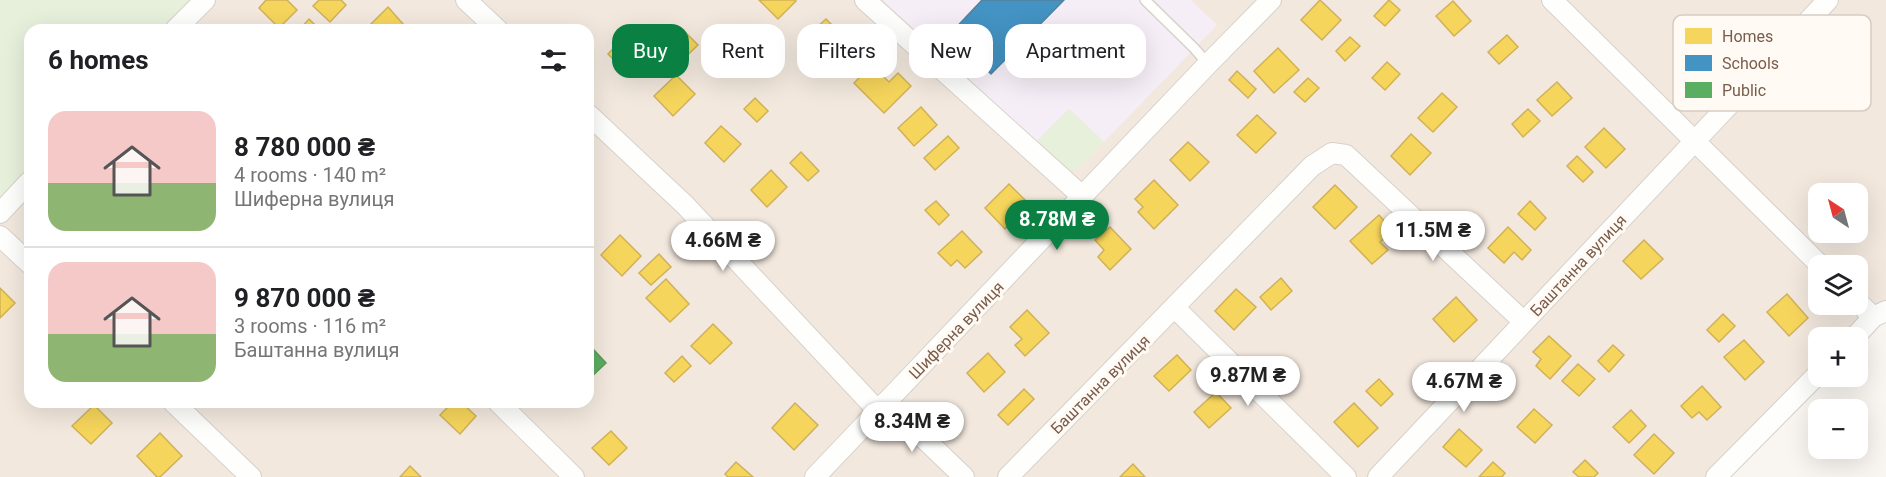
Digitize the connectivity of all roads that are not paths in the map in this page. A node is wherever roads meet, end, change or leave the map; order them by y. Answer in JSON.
{"nodes":[{"id":1,"x":205,"y":0,"type":"edge"},
{"id":2,"x":466,"y":0,"type":"edge"},
{"id":3,"x":865,"y":0,"type":"edge"},
{"id":4,"x":1145,"y":0,"type":"edge"},
{"id":5,"x":1271,"y":0,"type":"edge"},
{"id":6,"x":1552,"y":0,"type":"edge"},
{"id":7,"x":1828,"y":0,"type":"edge"},
{"id":8,"x":1814,"y":15,"type":"edge"},
{"id":9,"x":181,"y":24,"type":"edge"},
{"id":10,"x":492,"y":24,"type":"edge"},
{"id":11,"x":1208,"y":64,"type":"junction"},
{"id":12,"x":1723,"y":111,"type":"edge"},
{"id":13,"x":594,"y":120,"type":"edge"},
{"id":14,"x":1696,"y":140,"type":"junction"},
{"id":15,"x":24,"y":187,"type":"edge"},
{"id":16,"x":1083,"y":197,"type":"junction"},
{"id":17,"x":0,"y":213,"type":"edge"},
{"id":18,"x":0,"y":236,"type":"edge"},
{"id":19,"x":1810,"y":255,"type":"edge"},
{"id":20,"x":24,"y":258,"type":"edge"},
{"id":21,"x":1175,"y":308,"type":"junction"},
{"id":22,"x":1880,"y":314,"type":"edge"},
{"id":23,"x":1524,"y":322,"type":"junction"},
{"id":24,"x":1866,"y":327,"type":"edge"},
{"id":25,"x":1808,"y":384,"type":"edge"},
{"id":26,"x":882,"y":406,"type":"junction"},
{"id":27,"x":179,"y":408,"type":"edge"},
{"id":28,"x":504,"y":408,"type":"edge"},
{"id":29,"x":251,"y":477,"type":"edge"},
{"id":30,"x":574,"y":477,"type":"edge"},
{"id":31,"x":815,"y":477,"type":"edge"},
{"id":32,"x":964,"y":477,"type":"edge"},
{"id":33,"x":1008,"y":477,"type":"edge"},
{"id":34,"x":1346,"y":477,"type":"edge"},
{"id":35,"x":1378,"y":477,"type":"edge"},
{"id":36,"x":1716,"y":477,"type":"edge"}],
"edges":[{"from":1,"to":9,"type":"street"},
{"from":2,"to":10,"type":"street"},
{"from":3,"to":16,"type":"street"},
{"from":4,"to":11,"type":"lane"},
{"from":5,"to":11,"type":"street","name":"Шиферна вулиця"},
{"from":6,"to":14,"type":"street"},
{"from":7,"to":8,"type":"street","name":"Баштанна вулиця"},
{"from":11,"to":16,"type":"street","name":"Шиферна вулиця"},
{"from":12,"to":14,"type":"street","name":"Баштанна вулиця"},
{"from":13,"to":26,"type":"street"},
{"from":14,"to":19,"type":"street"},
{"from":14,"to":23,"type":"street","name":"Баштанна вулиця"},
{"from":15,"to":17,"type":"street"},
{"from":16,"to":26,"type":"street","name":"Шиферна вулиця"},
{"from":18,"to":20,"type":"street"},
{"from":21,"to":23,"type":"street","name":"Баштанна вулиця"},
{"from":21,"to":33,"type":"street","name":"Баштанна вулиця"},
{"from":21,"to":34,"type":"street"},
{"from":22,"to":24,"type":"street"},
{"from":23,"to":35,"type":"street"},
{"from":25,"to":36,"type":"street"},
{"from":26,"to":31,"type":"street","name":"Шиферна вулиця"},
{"from":26,"to":32,"type":"street"},
{"from":27,"to":29,"type":"street"},
{"from":28,"to":30,"type":"street"}]}
